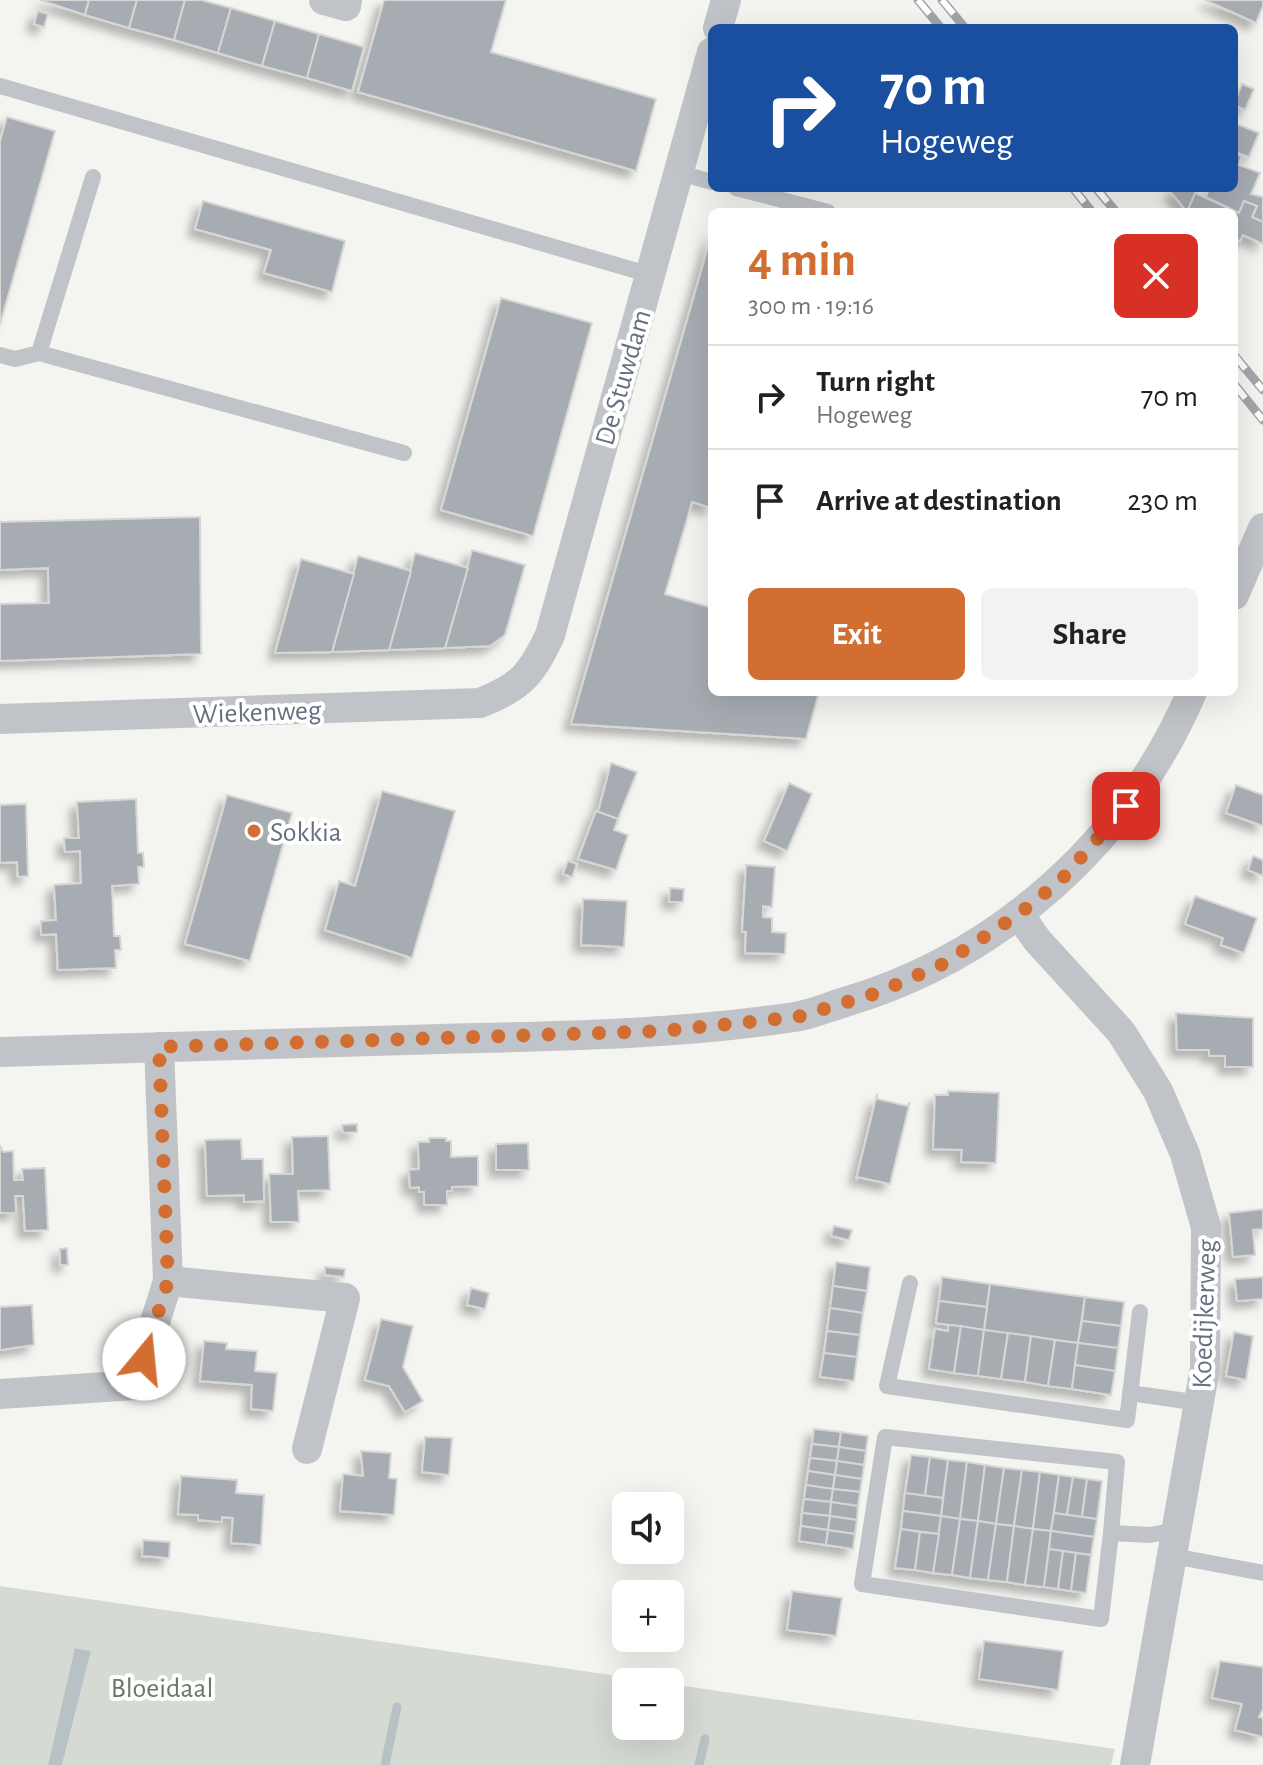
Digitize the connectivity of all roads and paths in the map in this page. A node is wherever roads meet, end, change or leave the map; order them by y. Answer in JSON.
{"nodes":[{"id":1,"x":324,"y":0,"type":"edge"},
{"id":2,"x":347,"y":0,"type":"edge"},
{"id":3,"x":726,"y":0,"type":"edge"},
{"id":4,"x":719,"y":24,"type":"edge"},
{"id":5,"x":708,"y":67,"type":"edge"},
{"id":6,"x":0,"y":86,"type":"edge"},
{"id":7,"x":680,"y":173,"type":"junction"},
{"id":8,"x":93,"y":177,"type":"dead end"},
{"id":9,"x":708,"y":181,"type":"edge"},
{"id":10,"x":751,"y":192,"type":"edge"},
{"id":11,"x":813,"y":208,"type":"edge"},
{"id":12,"x":651,"y":275,"type":"junction"},
{"id":13,"x":39,"y":353,"type":"junction"},
{"id":14,"x":0,"y":355,"type":"edge"},
{"id":15,"x":404,"y":453,"type":"dead end"},
{"id":16,"x":1263,"y":528,"type":"edge"},
{"id":17,"x":1238,"y":586,"type":"edge"},
{"id":18,"x":511,"y":691,"type":"joint"},
{"id":19,"x":1190,"y":696,"type":"edge"},
{"id":20,"x":0,"y":719,"type":"edge"},
{"id":21,"x":1019,"y":914,"type":"junction"},
{"id":22,"x":159,"y":1047,"type":"junction"},
{"id":23,"x":0,"y":1052,"type":"edge"},
{"id":24,"x":168,"y":1281,"type":"junction"},
{"id":25,"x":910,"y":1283,"type":"dead end"},
{"id":26,"x":1140,"y":1312,"type":"dead end"},
{"id":27,"x":1130,"y":1393,"type":"junction"},
{"id":28,"x":0,"y":1394,"type":"edge"},
{"id":29,"x":1200,"y":1403,"type":"junction"},
{"id":30,"x":307,"y":1449,"type":"dead end"},
{"id":31,"x":1111,"y":1533,"type":"junction"},
{"id":32,"x":1175,"y":1543,"type":"junction"},
{"id":33,"x":1262,"y":1568,"type":"edge"},
{"id":34,"x":1135,"y":1765,"type":"edge"}],
"edges":[{"from":1,"to":2,"type":"street"},
{"from":3,"to":4,"type":"street"},
{"from":5,"to":7,"type":"street","name":"De Stuwdam"},
{"from":6,"to":12,"type":"lane"},
{"from":7,"to":9,"type":"lane"},
{"from":7,"to":12,"type":"street","name":"De Stuwdam"},
{"from":8,"to":13,"type":"lane"},
{"from":10,"to":11,"type":"lane"},
{"from":12,"to":18,"type":"street","name":"De Stuwdam"},
{"from":13,"to":14,"type":"lane"},
{"from":13,"to":15,"type":"lane"},
{"from":16,"to":17,"type":"street"},
{"from":18,"to":20,"type":"street","name":"Wiekenweg"},
{"from":19,"to":21,"type":"street"},
{"from":21,"to":22,"type":"street"},
{"from":21,"to":29,"type":"street","name":"Koedijkerweg"},
{"from":22,"to":23,"type":"street"},
{"from":22,"to":24,"type":"street"},
{"from":24,"to":28,"type":"street"},
{"from":24,"to":30,"type":"street"},
{"from":25,"to":27,"type":"lane"},
{"from":26,"to":27,"type":"lane"},
{"from":27,"to":29,"type":"lane"},
{"from":29,"to":32,"type":"street","name":"Koedijkerweg"},
{"from":31,"to":31,"type":"lane"},
{"from":31,"to":32,"type":"lane"},
{"from":32,"to":33,"type":"lane"},
{"from":32,"to":34,"type":"street","name":"Koedijkerweg"}]}
